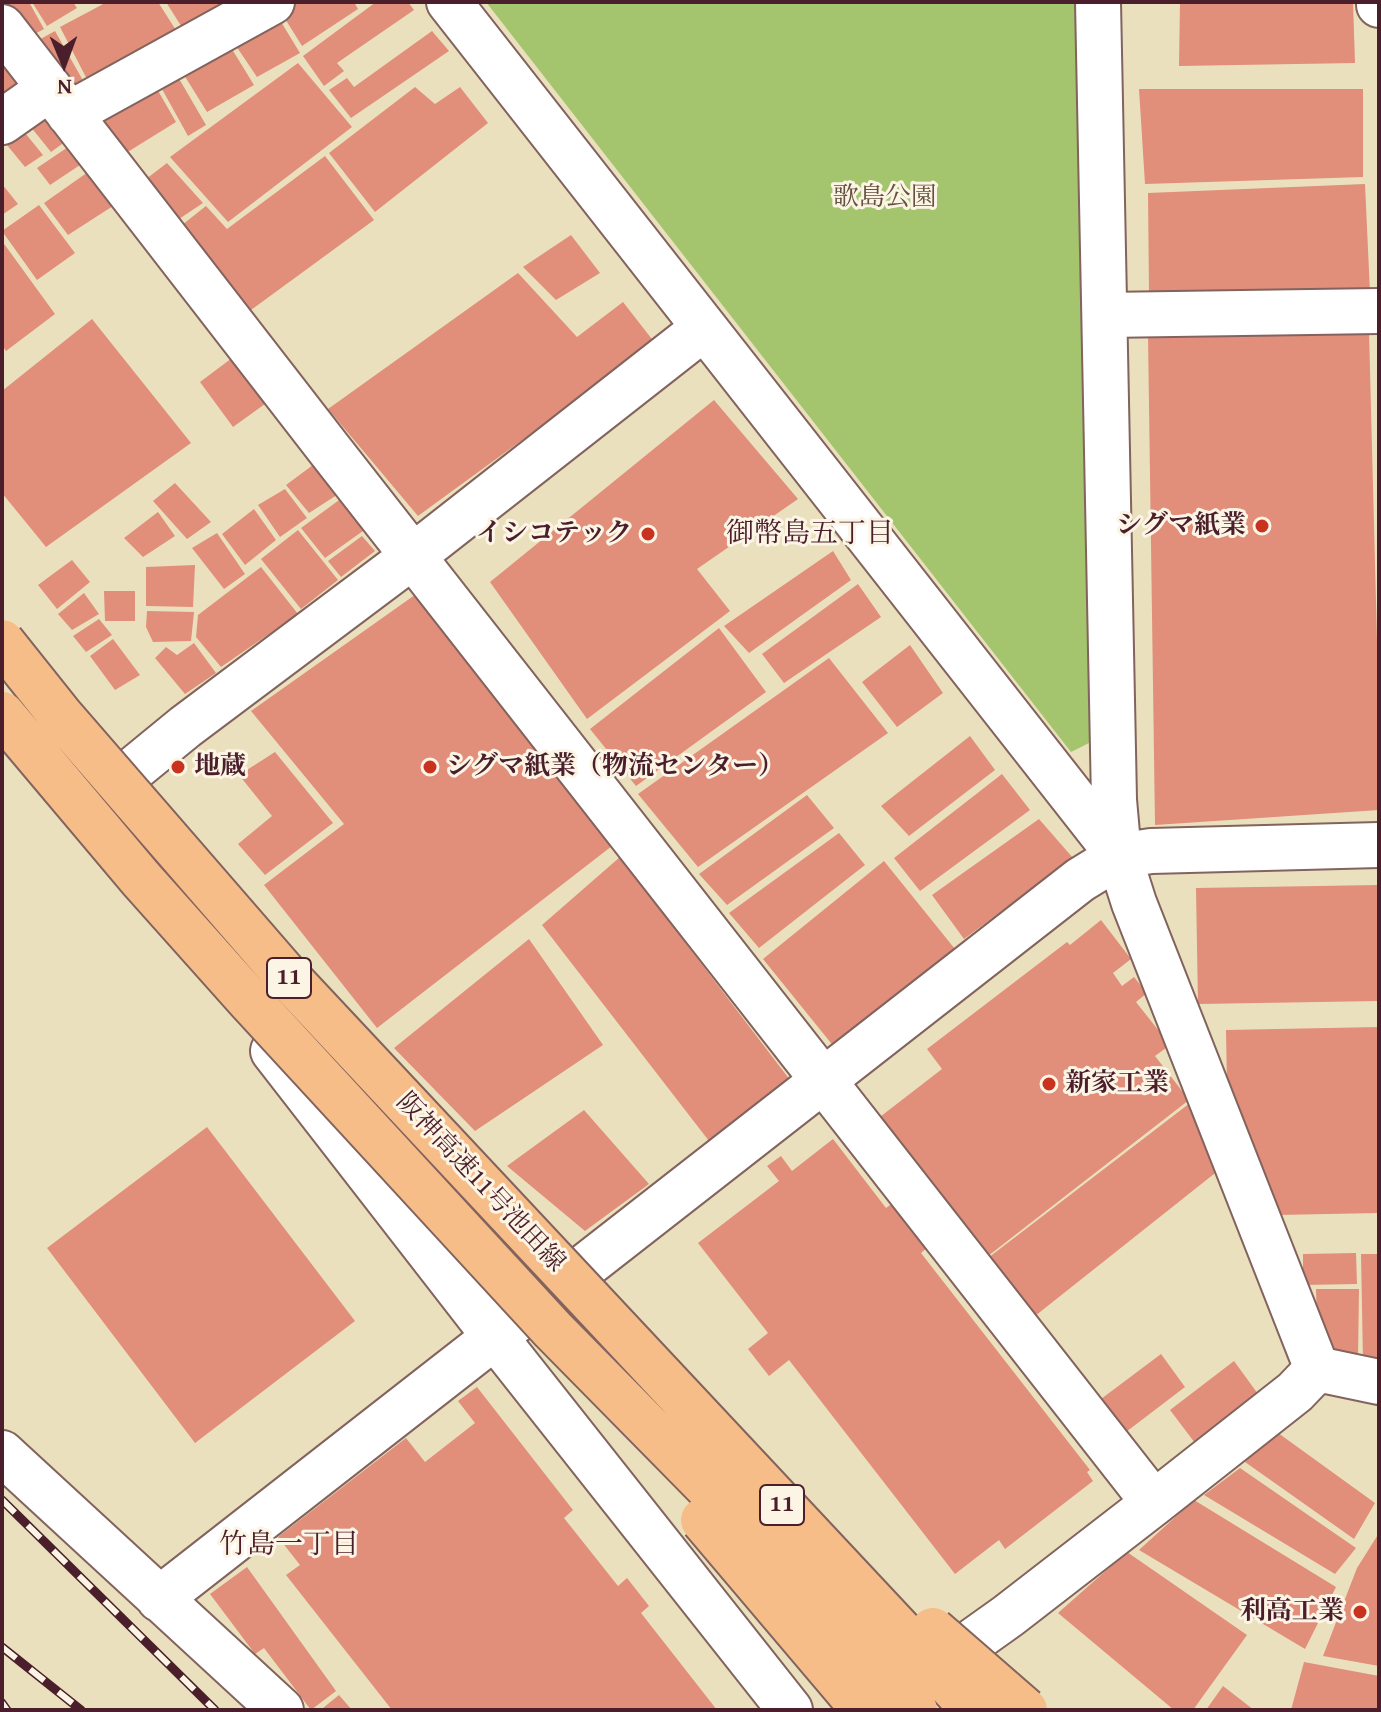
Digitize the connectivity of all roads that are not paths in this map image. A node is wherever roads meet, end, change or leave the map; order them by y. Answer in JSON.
{"nodes":[{"id":1,"x":272,"y":2,"type":"edge"},
{"id":2,"x":449,"y":2,"type":"edge"},
{"id":3,"x":1098,"y":2,"type":"edge"},
{"id":4,"x":2,"y":27,"type":"edge"},
{"id":5,"x":59,"y":102,"type":"junction"},
{"id":6,"x":2,"y":122,"type":"edge"},
{"id":7,"x":1379,"y":311,"type":"edge"},
{"id":8,"x":1105,"y":315,"type":"junction"},
{"id":9,"x":704,"y":328,"type":"junction"},
{"id":10,"x":413,"y":556,"type":"junction"},
{"id":11,"x":2,"y":642,"type":"edge"},
{"id":12,"x":2,"y":701,"type":"edge"},
{"id":13,"x":2,"y":714,"type":"edge"},
{"id":14,"x":85,"y":809,"type":"junction"},
{"id":15,"x":1379,"y":845,"type":"edge"},
{"id":16,"x":1119,"y":856,"type":"junction"},
{"id":17,"x":823,"y":1079,"type":"junction"},
{"id":18,"x":553,"y":1330,"type":"junction"},
{"id":19,"x":495,"y":1337,"type":"junction"},
{"id":20,"x":1317,"y":1369,"type":"junction"},
{"id":21,"x":1379,"y":1382,"type":"edge"},
{"id":22,"x":720,"y":1438,"type":"junction"},
{"id":23,"x":2,"y":1453,"type":"edge"},
{"id":24,"x":1154,"y":1503,"type":"junction"},
{"id":25,"x":159,"y":1599,"type":"junction"},
{"id":26,"x":281,"y":1710,"type":"edge"},
{"id":27,"x":790,"y":1710,"type":"edge"},
{"id":28,"x":862,"y":1710,"type":"edge"},
{"id":29,"x":915,"y":1710,"type":"edge"},
{"id":30,"x":974,"y":1710,"type":"edge"},
{"id":31,"x":1025,"y":1710,"type":"edge"}],
"edges":[{"from":1,"to":5,"type":"street"},
{"from":2,"to":9,"type":"street"},
{"from":3,"to":8,"type":"street"},
{"from":4,"to":5,"type":"street"},
{"from":5,"to":6,"type":"street"},
{"from":5,"to":10,"type":"street"},
{"from":7,"to":8,"type":"street"},
{"from":8,"to":16,"type":"street"},
{"from":9,"to":10,"type":"street"},
{"from":9,"to":16,"type":"street"},
{"from":10,"to":14,"type":"street"},
{"from":10,"to":17,"type":"street"},
{"from":11,"to":22,"type":"highway","name":"阪神高速11号池田線","number":"11","bridge":true},
{"from":12,"to":14,"type":"street"},
{"from":13,"to":18,"type":"highway","name":"阪神高速11号池田線","number":"11","bridge":true},
{"from":14,"to":19,"type":"street"},
{"from":15,"to":16,"type":"street"},
{"from":16,"to":17,"type":"street"},
{"from":16,"to":20,"type":"street"},
{"from":17,"to":19,"type":"street"},
{"from":17,"to":24,"type":"street"},
{"from":18,"to":28,"type":"highway","bridge":true},
{"from":18,"to":29,"type":"highway","name":"阪神高速11号池田線","number":"11","bridge":true},
{"from":19,"to":25,"type":"street"},
{"from":19,"to":27,"type":"street"},
{"from":20,"to":21,"type":"street"},
{"from":20,"to":24,"type":"street"},
{"from":22,"to":30,"type":"highway","name":"阪神高速11号池田線","number":"11","bridge":true},
{"from":22,"to":31,"type":"highway","number":"11","bridge":true},
{"from":23,"to":25,"type":"street"},
{"from":24,"to":28,"type":"street"},
{"from":25,"to":26,"type":"street"}]}
